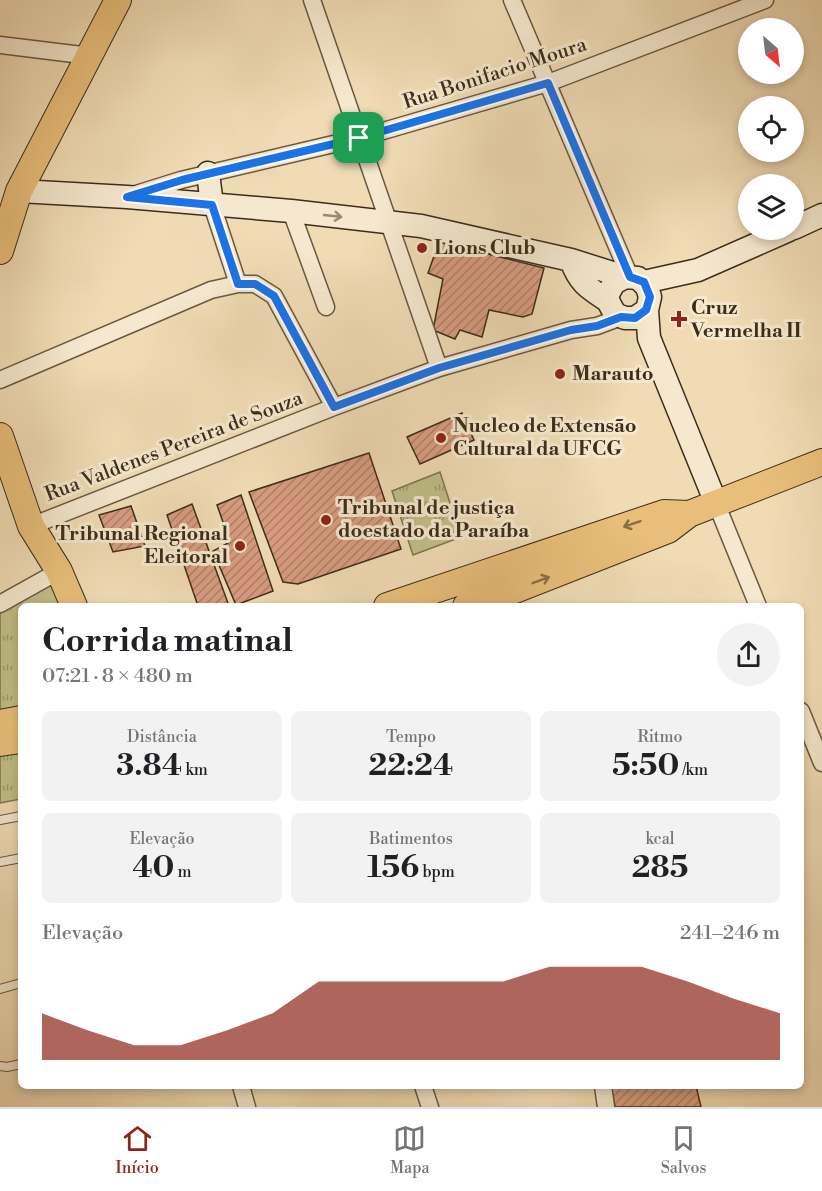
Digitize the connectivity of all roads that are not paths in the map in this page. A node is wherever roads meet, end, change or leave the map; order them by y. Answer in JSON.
{"nodes":[{"id":1,"x":118,"y":0,"type":"edge"},
{"id":2,"x":312,"y":0,"type":"edge"},
{"id":3,"x":512,"y":0,"type":"edge"},
{"id":4,"x":765,"y":0,"type":"edge"},
{"id":5,"x":0,"y":45,"type":"edge"},
{"id":6,"x":90,"y":57,"type":"junction"},
{"id":7,"x":548,"y":83,"type":"junction"},
{"id":8,"x":359,"y":138,"type":"junction"},
{"id":9,"x":208,"y":173,"type":"junction"},
{"id":10,"x":9,"y":190,"type":"edge"},
{"id":11,"x":127,"y":197,"type":"junction"},
{"id":12,"x":212,"y":205,"type":"junction"},
{"id":13,"x":291,"y":211,"type":"junction"},
{"id":14,"x":822,"y":215,"type":"edge"},
{"id":15,"x":388,"y":221,"type":"junction"},
{"id":16,"x":804,"y":223,"type":"edge"},
{"id":17,"x":766,"y":240,"type":"edge"},
{"id":18,"x":0,"y":251,"type":"edge"},
{"id":19,"x":238,"y":284,"type":"junction"},
{"id":20,"x":629,"y":299,"type":"junction"},
{"id":21,"x":326,"y":307,"type":"dead end"},
{"id":22,"x":439,"y":368,"type":"junction"},
{"id":23,"x":0,"y":380,"type":"edge"},
{"id":24,"x":334,"y":407,"type":"junction"},
{"id":25,"x":0,"y":436,"type":"edge"},
{"id":26,"x":822,"y":462,"type":"edge"},
{"id":27,"x":716,"y":503,"type":"junction"},
{"id":28,"x":31,"y":526,"type":"junction"},
{"id":29,"x":60,"y":571,"type":"junction"},
{"id":30,"x":514,"y":587,"type":"edge"},
{"id":31,"x":73,"y":603,"type":"edge"},
{"id":32,"x":407,"y":603,"type":"edge"},
{"id":33,"x":474,"y":603,"type":"edge"},
{"id":34,"x":757,"y":603,"type":"edge"},
{"id":35,"x":0,"y":604,"type":"edge"},
{"id":36,"x":18,"y":720,"type":"edge"},
{"id":37,"x":0,"y":723,"type":"edge"},
{"id":38,"x":810,"y":727,"type":"edge"},
{"id":39,"x":18,"y":740,"type":"edge"},
{"id":40,"x":0,"y":743,"type":"edge"},
{"id":41,"x":822,"y":763,"type":"edge"},
{"id":42,"x":18,"y":817,"type":"edge"},
{"id":43,"x":0,"y":820,"type":"edge"},
{"id":44,"x":18,"y":859,"type":"edge"},
{"id":45,"x":0,"y":862,"type":"edge"},
{"id":46,"x":18,"y":984,"type":"edge"},
{"id":47,"x":0,"y":989,"type":"edge"},
{"id":48,"x":18,"y":1065,"type":"edge"},
{"id":49,"x":0,"y":1066,"type":"edge"},
{"id":50,"x":242,"y":1089,"type":"edge"},
{"id":51,"x":424,"y":1089,"type":"edge"},
{"id":52,"x":603,"y":1089,"type":"edge"},
{"id":53,"x":247,"y":1107,"type":"edge"},
{"id":54,"x":430,"y":1107,"type":"edge"},
{"id":55,"x":606,"y":1107,"type":"edge"}],
"edges":[{"from":1,"to":6,"type":"main road"},
{"from":2,"to":8,"type":"street"},
{"from":3,"to":7,"type":"street"},
{"from":4,"to":7,"type":"street","name":"Rua Bonifacio Moura"},
{"from":5,"to":6,"type":"street"},
{"from":6,"to":10,"type":"main road"},
{"from":7,"to":8,"type":"street","name":"Rua Bonifacio Moura"},
{"from":7,"to":20,"type":"street"},
{"from":8,"to":9,"type":"street","name":"Rua Bonifacio Moura"},
{"from":8,"to":15,"type":"street"},
{"from":9,"to":11,"type":"street","name":"Rua Bonifacio Moura"},
{"from":9,"to":12,"type":"main road"},
{"from":10,"to":11,"type":"main road"},
{"from":10,"to":18,"type":"main road"},
{"from":11,"to":12,"type":"main road"},
{"from":12,"to":13,"type":"main road"},
{"from":12,"to":19,"type":"street"},
{"from":13,"to":15,"type":"main road","one_way":true},
{"from":13,"to":21,"type":"street"},
{"from":14,"to":16,"type":"main road"},
{"from":15,"to":20,"type":"main road"},
{"from":15,"to":22,"type":"street"},
{"from":17,"to":20,"type":"main road"},
{"from":19,"to":23,"type":"street"},
{"from":19,"to":24,"type":"street"},
{"from":20,"to":22,"type":"street","name":"Rua Valdenes Pereira de Souza"},
{"from":20,"to":27,"type":"main road"},
{"from":22,"to":24,"type":"street","name":"Rua Valdenes Pereira de Souza"},
{"from":24,"to":28,"type":"street","name":"Rua Valdenes Pereira de Souza"},
{"from":25,"to":28,"type":"main road"},
{"from":26,"to":27,"type":"main road"},
{"from":27,"to":30,"type":"main road"},
{"from":27,"to":34,"type":"street"},
{"from":28,"to":29,"type":"main road"},
{"from":29,"to":31,"type":"main road"},
{"from":29,"to":35,"type":"street"},
{"from":30,"to":32,"type":"main road"},
{"from":30,"to":33,"type":"main road"},
{"from":36,"to":37,"type":"main road"},
{"from":38,"to":41,"type":"street"},
{"from":39,"to":40,"type":"main road"},
{"from":42,"to":43,"type":"lane"},
{"from":44,"to":45,"type":"lane"},
{"from":46,"to":47,"type":"lane"},
{"from":48,"to":49,"type":"lane"},
{"from":50,"to":53,"type":"street"},
{"from":51,"to":54,"type":"street"},
{"from":52,"to":55,"type":"street"}]}
